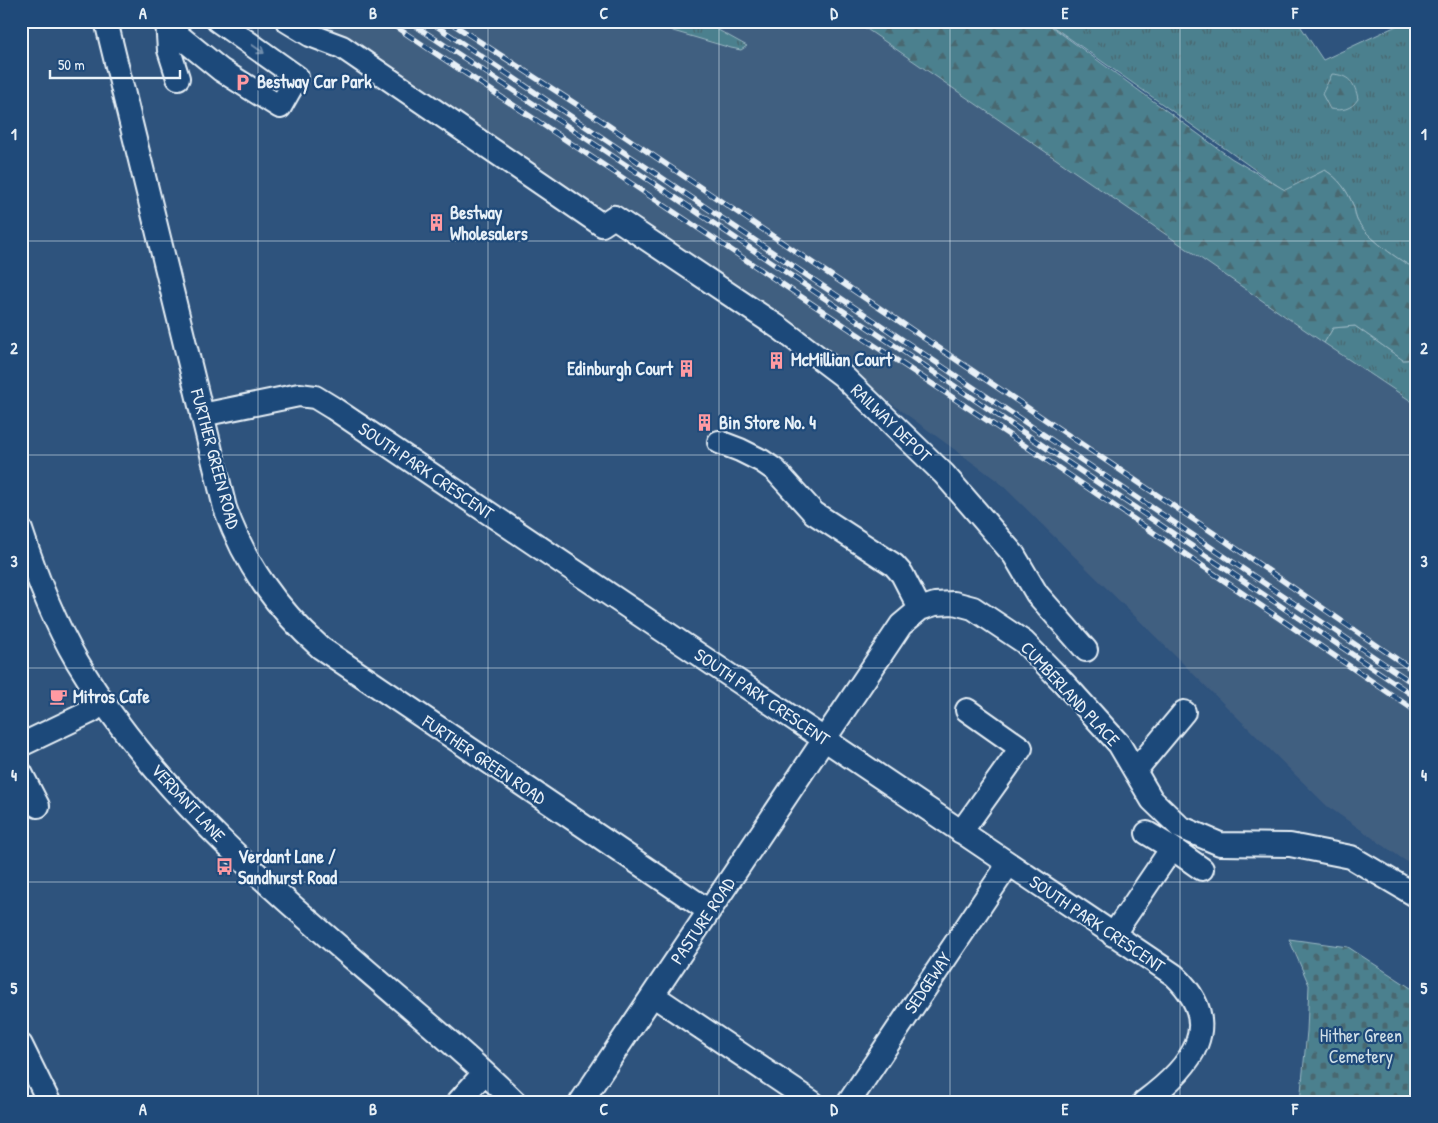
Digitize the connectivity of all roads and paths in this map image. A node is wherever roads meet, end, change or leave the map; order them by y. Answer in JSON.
{"nodes":[{"id":1,"x":106,"y":21,"type":"edge"},
{"id":2,"x":218,"y":21,"type":"edge"},
{"id":3,"x":287,"y":21,"type":"edge"},
{"id":4,"x":168,"y":24,"type":"edge"},
{"id":5,"x":178,"y":78,"type":"dead end"},
{"id":6,"x":202,"y":415,"type":"junction"},
{"id":7,"x":719,"y":442,"type":"dead end"},
{"id":8,"x":21,"y":530,"type":"edge"},
{"id":9,"x":920,"y":609,"type":"junction"},
{"id":10,"x":1086,"y":650,"type":"dead end"},
{"id":11,"x":104,"y":702,"type":"junction"},
{"id":12,"x":967,"y":710,"type":"dead end"},
{"id":13,"x":1184,"y":712,"type":"dead end"},
{"id":14,"x":825,"y":739,"type":"junction"},
{"id":15,"x":21,"y":745,"type":"edge"},
{"id":16,"x":1135,"y":771,"type":"junction"},
{"id":17,"x":21,"y":773,"type":"edge"},
{"id":18,"x":38,"y":806,"type":"dead end"},
{"id":19,"x":961,"y":832,"type":"junction"},
{"id":20,"x":1147,"y":834,"type":"dead end"},
{"id":21,"x":1172,"y":848,"type":"junction"},
{"id":22,"x":1008,"y":865,"type":"junction"},
{"id":23,"x":1202,"y":869,"type":"dead end"},
{"id":24,"x":1417,"y":896,"type":"edge"},
{"id":25,"x":709,"y":911,"type":"junction"},
{"id":26,"x":1113,"y":935,"type":"junction"},
{"id":27,"x":654,"y":996,"type":"junction"},
{"id":28,"x":21,"y":1045,"type":"edge"},
{"id":29,"x":484,"y":1073,"type":"junction"},
{"id":30,"x":49,"y":1102,"type":"edge"},
{"id":31,"x":458,"y":1102,"type":"edge"},
{"id":32,"x":515,"y":1102,"type":"edge"},
{"id":33,"x":580,"y":1102,"type":"edge"},
{"id":34,"x":812,"y":1102,"type":"edge"},
{"id":35,"x":849,"y":1102,"type":"edge"},
{"id":36,"x":1144,"y":1102,"type":"edge"}],
"edges":[{"from":1,"to":6,"type":"street","name":"FURTHER GREEN ROAD"},
{"from":2,"to":4,"type":"street","one_way":true},
{"from":3,"to":10,"type":"street","name":"RAILWAY DEPOT"},
{"from":4,"to":5,"type":"street"},
{"from":6,"to":14,"type":"street","name":"SOUTH PARK CRESCENT"},
{"from":6,"to":25,"type":"street","name":"FURTHER GREEN ROAD"},
{"from":7,"to":9,"type":"street"},
{"from":8,"to":11,"type":"street","name":"VERDANT LANE"},
{"from":9,"to":14,"type":"street","name":"CUMBERLAND PLACE"},
{"from":9,"to":16,"type":"street","name":"CUMBERLAND PLACE"},
{"from":11,"to":15,"type":"street"},
{"from":11,"to":29,"type":"street","name":"VERDANT LANE"},
{"from":12,"to":19,"type":"street"},
{"from":13,"to":16,"type":"street"},
{"from":14,"to":19,"type":"street","name":"SOUTH PARK CRESCENT"},
{"from":14,"to":25,"type":"street","name":"PASTURE ROAD"},
{"from":16,"to":24,"type":"street","name":"CUMBERLAND PLACE"},
{"from":17,"to":18,"type":"street"},
{"from":19,"to":22,"type":"street","name":"SOUTH PARK CRESCENT"},
{"from":20,"to":21,"type":"street"},
{"from":21,"to":23,"type":"street"},
{"from":21,"to":26,"type":"street"},
{"from":22,"to":26,"type":"street","name":"SOUTH PARK CRESCENT"},
{"from":22,"to":35,"type":"street","name":"SEDGEWAY"},
{"from":25,"to":27,"type":"street","name":"PASTURE ROAD"},
{"from":26,"to":36,"type":"street","name":"SOUTH PARK CRESCENT"},
{"from":27,"to":33,"type":"street","name":"PASTURE ROAD"},
{"from":27,"to":34,"type":"street"},
{"from":28,"to":30,"type":"street"},
{"from":29,"to":31,"type":"street"},
{"from":29,"to":32,"type":"street","name":"VERDANT LANE"}]}
